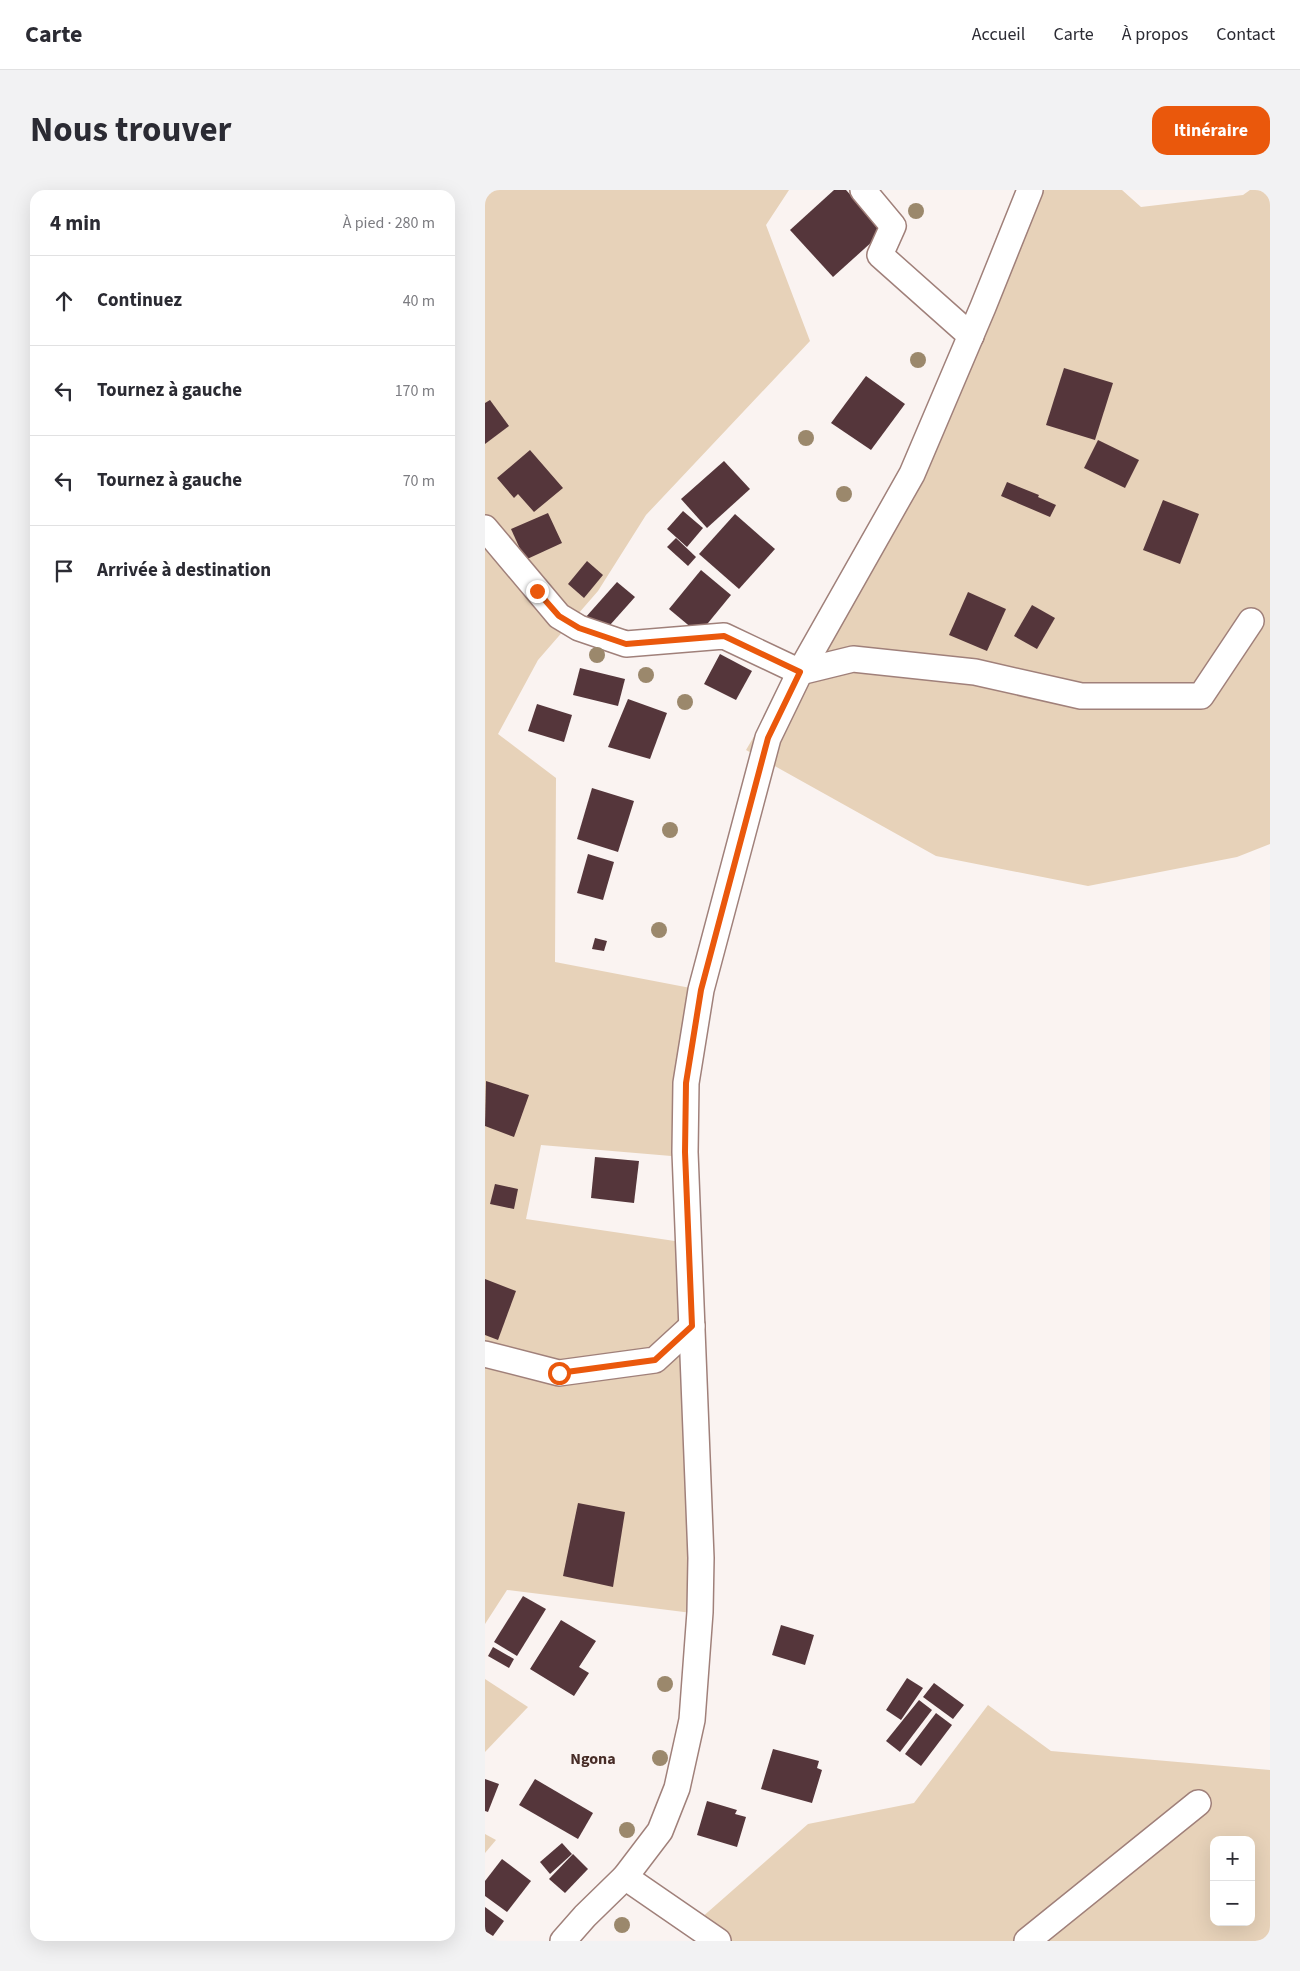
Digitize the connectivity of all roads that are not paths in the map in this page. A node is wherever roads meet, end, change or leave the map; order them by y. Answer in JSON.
{"nodes":[{"id":1,"x":863,"y":190,"type":"edge"},
{"id":2,"x":1030,"y":190,"type":"edge"},
{"id":3,"x":971,"y":336,"type":"junction"},
{"id":4,"x":485,"y":528,"type":"edge"},
{"id":5,"x":1251,"y":621,"type":"dead end"},
{"id":6,"x":800,"y":672,"type":"junction"},
{"id":7,"x":692,"y":1326,"type":"junction"},
{"id":8,"x":485,"y":1354,"type":"edge"},
{"id":9,"x":1198,"y":1803,"type":"dead end"},
{"id":10,"x":625,"y":1877,"type":"junction"},
{"id":11,"x":563,"y":1941,"type":"edge"},
{"id":12,"x":718,"y":1941,"type":"edge"},
{"id":13,"x":1027,"y":1941,"type":"edge"}],
"edges":[{"from":1,"to":3,"type":"street"},
{"from":2,"to":3,"type":"street"},
{"from":3,"to":6,"type":"street"},
{"from":4,"to":6,"type":"street"},
{"from":5,"to":6,"type":"street"},
{"from":6,"to":7,"type":"street"},
{"from":7,"to":8,"type":"street"},
{"from":7,"to":10,"type":"street"},
{"from":9,"to":13,"type":"street"},
{"from":10,"to":11,"type":"street"},
{"from":10,"to":12,"type":"street"}]}
